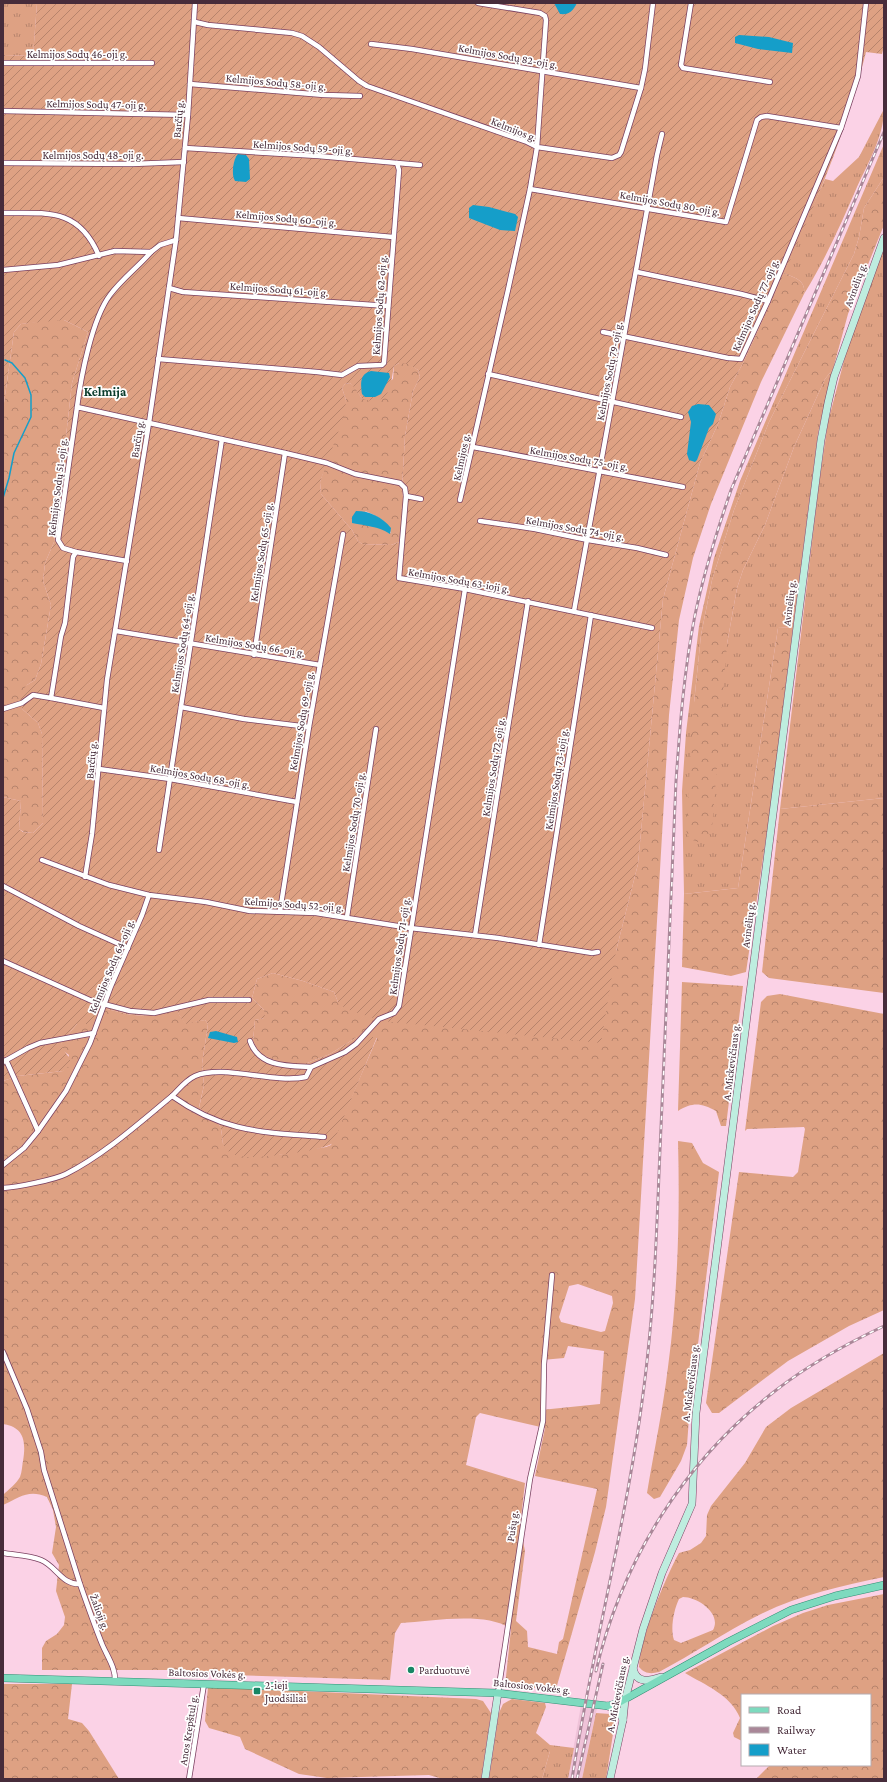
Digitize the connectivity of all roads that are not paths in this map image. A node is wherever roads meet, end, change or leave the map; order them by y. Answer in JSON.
{"nodes":[{"id":1,"x":195,"y":3,"type":"edge"},
{"id":2,"x":478,"y":3,"type":"edge"},
{"id":3,"x":653,"y":3,"type":"edge"},
{"id":4,"x":691,"y":3,"type":"edge"},
{"id":5,"x":866,"y":3,"type":"edge"},
{"id":6,"x":195,"y":22,"type":"junction"},
{"id":7,"x":371,"y":44,"type":"dead end"},
{"id":8,"x":3,"y":63,"type":"edge"},
{"id":9,"x":152,"y":63,"type":"dead end"},
{"id":10,"x":542,"y":71,"type":"junction"},
{"id":11,"x":770,"y":82,"type":"dead end"},
{"id":12,"x":190,"y":84,"type":"junction"},
{"id":13,"x":641,"y":88,"type":"junction"},
{"id":14,"x":360,"y":96,"type":"dead end"},
{"id":15,"x":3,"y":111,"type":"edge"},
{"id":16,"x":188,"y":115,"type":"junction"},
{"id":17,"x":841,"y":128,"type":"junction"},
{"id":18,"x":662,"y":134,"type":"dead end"},
{"id":19,"x":537,"y":147,"type":"junction"},
{"id":20,"x":185,"y":148,"type":"junction"},
{"id":21,"x":184,"y":162,"type":"junction"},
{"id":22,"x":3,"y":163,"type":"edge"},
{"id":23,"x":397,"y":163,"type":"junction"},
{"id":24,"x":420,"y":165,"type":"dead end"},
{"id":25,"x":530,"y":189,"type":"junction"},
{"id":26,"x":648,"y":209,"type":"junction"},
{"id":27,"x":3,"y":213,"type":"edge"},
{"id":28,"x":178,"y":218,"type":"junction"},
{"id":29,"x":393,"y":237,"type":"junction"},
{"id":30,"x":884,"y":238,"type":"edge"},
{"id":31,"x":176,"y":240,"type":"junction"},
{"id":32,"x":151,"y":252,"type":"junction"},
{"id":33,"x":99,"y":256,"type":"junction"},
{"id":34,"x":3,"y":270,"type":"edge"},
{"id":35,"x":637,"y":272,"type":"junction"},
{"id":36,"x":169,"y":288,"type":"junction"},
{"id":37,"x":768,"y":301,"type":"junction"},
{"id":38,"x":388,"y":306,"type":"junction"},
{"id":39,"x":603,"y":332,"type":"dead end"},
{"id":40,"x":625,"y":336,"type":"junction"},
{"id":41,"x":158,"y":359,"type":"junction"},
{"id":42,"x":488,"y":374,"type":"junction"},
{"id":43,"x":613,"y":401,"type":"junction"},
{"id":44,"x":77,"y":407,"type":"junction"},
{"id":45,"x":681,"y":417,"type":"dead end"},
{"id":46,"x":150,"y":422,"type":"junction"},
{"id":47,"x":222,"y":439,"type":"junction"},
{"id":48,"x":473,"y":447,"type":"junction"},
{"id":49,"x":285,"y":453,"type":"junction"},
{"id":50,"x":600,"y":470,"type":"junction"},
{"id":51,"x":683,"y":487,"type":"dead end"},
{"id":52,"x":406,"y":496,"type":"junction"},
{"id":53,"x":421,"y":499,"type":"dead end"},
{"id":54,"x":460,"y":500,"type":"dead end"},
{"id":55,"x":480,"y":521,"type":"dead end"},
{"id":56,"x":343,"y":534,"type":"dead end"},
{"id":57,"x":588,"y":540,"type":"junction"},
{"id":58,"x":76,"y":552,"type":"junction"},
{"id":59,"x":666,"y":555,"type":"dead end"},
{"id":60,"x":127,"y":561,"type":"junction"},
{"id":61,"x":465,"y":589,"type":"junction"},
{"id":62,"x":528,"y":602,"type":"junction"},
{"id":63,"x":574,"y":611,"type":"junction"},
{"id":64,"x":591,"y":615,"type":"junction"},
{"id":65,"x":652,"y":628,"type":"dead end"},
{"id":66,"x":116,"y":631,"type":"junction"},
{"id":67,"x":191,"y":644,"type":"junction"},
{"id":68,"x":254,"y":654,"type":"junction"},
{"id":69,"x":320,"y":665,"type":"junction"},
{"id":70,"x":51,"y":698,"type":"junction"},
{"id":71,"x":181,"y":707,"type":"junction"},
{"id":72,"x":104,"y":708,"type":"junction"},
{"id":73,"x":3,"y":709,"type":"edge"},
{"id":74,"x":309,"y":727,"type":"junction"},
{"id":75,"x":376,"y":729,"type":"dead end"},
{"id":76,"x":99,"y":769,"type":"junction"},
{"id":77,"x":170,"y":779,"type":"junction"},
{"id":78,"x":296,"y":802,"type":"junction"},
{"id":79,"x":159,"y":850,"type":"dead end"},
{"id":80,"x":42,"y":860,"type":"dead end"},
{"id":81,"x":85,"y":877,"type":"junction"},
{"id":82,"x":3,"y":886,"type":"edge"},
{"id":83,"x":149,"y":895,"type":"junction"},
{"id":84,"x":280,"y":911,"type":"junction"},
{"id":85,"x":347,"y":917,"type":"junction"},
{"id":86,"x":410,"y":928,"type":"junction"},
{"id":87,"x":475,"y":935,"type":"junction"},
{"id":88,"x":539,"y":944,"type":"junction"},
{"id":89,"x":128,"y":948,"type":"junction"},
{"id":90,"x":598,"y":952,"type":"dead end"},
{"id":91,"x":3,"y":961,"type":"edge"},
{"id":92,"x":752,"y":980,"type":"joint"},
{"id":93,"x":250,"y":1000,"type":"dead end"},
{"id":94,"x":104,"y":1004,"type":"junction"},
{"id":95,"x":94,"y":1033,"type":"junction"},
{"id":96,"x":250,"y":1041,"type":"dead end"},
{"id":97,"x":4,"y":1061,"type":"edge"},
{"id":98,"x":311,"y":1067,"type":"junction"},
{"id":99,"x":172,"y":1096,"type":"junction"},
{"id":100,"x":38,"y":1131,"type":"junction"},
{"id":101,"x":324,"y":1137,"type":"dead end"},
{"id":102,"x":3,"y":1165,"type":"edge"},
{"id":103,"x":3,"y":1188,"type":"edge"},
{"id":104,"x":552,"y":1275,"type":"dead end"},
{"id":105,"x":3,"y":1352,"type":"edge"},
{"id":106,"x":3,"y":1553,"type":"edge"},
{"id":107,"x":80,"y":1584,"type":"junction"},
{"id":108,"x":884,"y":1585,"type":"edge"},
{"id":109,"x":633,"y":1666,"type":"junction"},
{"id":110,"x":667,"y":1676,"type":"junction"},
{"id":111,"x":3,"y":1678,"type":"edge"},
{"id":112,"x":115,"y":1682,"type":"junction"},
{"id":113,"x":204,"y":1684,"type":"junction"},
{"id":114,"x":498,"y":1693,"type":"junction"},
{"id":115,"x":625,"y":1700,"type":"junction"},
{"id":116,"x":608,"y":1706,"type":"junction"},
{"id":117,"x":623,"y":1720,"type":"junction"},
{"id":118,"x":189,"y":1779,"type":"edge"},
{"id":119,"x":485,"y":1779,"type":"edge"},
{"id":120,"x":610,"y":1779,"type":"edge"}],
"edges":[{"from":1,"to":6,"type":"street","name":"Barčių g."},
{"from":2,"to":10,"type":"street"},
{"from":3,"to":13,"type":"street"},
{"from":4,"to":11,"type":"street"},
{"from":5,"to":17,"type":"street"},
{"from":6,"to":12,"type":"street","name":"Barčių g."},
{"from":6,"to":19,"type":"street","name":"Kelmijos g."},
{"from":7,"to":10,"type":"street","name":"Kelmijos Sodų 82-oji g."},
{"from":8,"to":9,"type":"street","name":"Kelmijos Sodų 46-oji g."},
{"from":10,"to":13,"type":"street","name":"Kelmijos Sodų 82-oji g."},
{"from":10,"to":19,"type":"street"},
{"from":12,"to":14,"type":"street","name":"Kelmijos Sodų 58-oji g."},
{"from":12,"to":16,"type":"street","name":"Barčių g."},
{"from":13,"to":19,"type":"street"},
{"from":15,"to":16,"type":"street","name":"Kelmijos Sodų 47-oji g."},
{"from":16,"to":20,"type":"street","name":"Barčių g."},
{"from":17,"to":26,"type":"street","name":"Kelmijos Sodų 80-oji g."},
{"from":17,"to":37,"type":"street","name":"Kelmijos Sodų 77-oji g."},
{"from":18,"to":26,"type":"street","name":"Kelmijos Sodų 79-oji g."},
{"from":19,"to":25,"type":"street","name":"Kelmijos g."},
{"from":20,"to":21,"type":"street","name":"Barčių g."},
{"from":20,"to":23,"type":"street","name":"Kelmijos Sodų 59-oji g."},
{"from":21,"to":22,"type":"street","name":"Kelmijos Sodų 48-oji g."},
{"from":21,"to":28,"type":"street","name":"Barčių g."},
{"from":23,"to":24,"type":"street","name":"Kelmijos Sodų 59-oji g."},
{"from":23,"to":29,"type":"street","name":"Kelmijos Sodų 62-oji g."},
{"from":25,"to":26,"type":"street","name":"Kelmijos Sodų 80-oji g."},
{"from":25,"to":42,"type":"street","name":"Kelmijos g."},
{"from":26,"to":35,"type":"street","name":"Kelmijos Sodų 79-oji g."},
{"from":27,"to":33,"type":"street"},
{"from":28,"to":29,"type":"street","name":"Kelmijos Sodų 60-oji g."},
{"from":28,"to":31,"type":"street","name":"Barčių g."},
{"from":29,"to":38,"type":"street","name":"Kelmijos Sodų 62-oji g."},
{"from":30,"to":92,"type":"main road","name":"Avinėlių g."},
{"from":31,"to":32,"type":"street"},
{"from":31,"to":36,"type":"street","name":"Barčių g."},
{"from":32,"to":33,"type":"street"},
{"from":32,"to":44,"type":"street","name":"Kelmijos Sodų 51-oji g."},
{"from":33,"to":34,"type":"street"},
{"from":35,"to":37,"type":"street"},
{"from":35,"to":40,"type":"street","name":"Kelmijos Sodų 79-oji g."},
{"from":36,"to":38,"type":"street","name":"Kelmijos Sodų 61-oji g."},
{"from":36,"to":41,"type":"street","name":"Barčių g."},
{"from":37,"to":40,"type":"street","name":"Kelmijos Sodų 77-oji g."},
{"from":38,"to":41,"type":"street","name":"Kelmijos Sodų 62-oji g."},
{"from":39,"to":40,"type":"street","name":"Kelmijos Sodų 77-oji g."},
{"from":40,"to":43,"type":"street","name":"Kelmijos Sodų 79-oji g."},
{"from":41,"to":46,"type":"street","name":"Barčių g."},
{"from":42,"to":43,"type":"street"},
{"from":42,"to":48,"type":"street","name":"Kelmijos g."},
{"from":43,"to":45,"type":"street"},
{"from":43,"to":50,"type":"street","name":"Kelmijos Sodų 79-oji g."},
{"from":44,"to":46,"type":"street"},
{"from":44,"to":58,"type":"street","name":"Kelmijos Sodų 51-oji g."},
{"from":46,"to":47,"type":"street"},
{"from":46,"to":60,"type":"street","name":"Barčių g."},
{"from":47,"to":49,"type":"street"},
{"from":47,"to":67,"type":"street","name":"Kelmijos Sodų 64-oji g."},
{"from":48,"to":50,"type":"street","name":"Kelmijos Sodų 75-oji g."},
{"from":48,"to":54,"type":"street","name":"Kelmijos g."},
{"from":49,"to":52,"type":"street"},
{"from":49,"to":68,"type":"street","name":"Kelmijos Sodų 65-oji g."},
{"from":50,"to":51,"type":"street","name":"Kelmijos Sodų 75-oji g."},
{"from":50,"to":57,"type":"street","name":"Kelmijos Sodų 79-oji g."},
{"from":52,"to":53,"type":"street"},
{"from":52,"to":61,"type":"street","name":"Kelmijos Sodų 63-ioji g."},
{"from":55,"to":57,"type":"street","name":"Kelmijos Sodų 74-oji g."},
{"from":56,"to":69,"type":"street","name":"Kelmijos Sodų 69-oji g."},
{"from":57,"to":59,"type":"street","name":"Kelmijos Sodų 74-oji g."},
{"from":57,"to":63,"type":"street","name":"Kelmijos Sodų 79-oji g."},
{"from":58,"to":60,"type":"street","name":"Kelmijos Sodų 51-oji g."},
{"from":58,"to":70,"type":"street"},
{"from":60,"to":66,"type":"street","name":"Barčių g."},
{"from":61,"to":62,"type":"street","name":"Kelmijos Sodų 63-ioji g."},
{"from":61,"to":86,"type":"street","name":"Kelmijos Sodų 71-oji g."},
{"from":62,"to":63,"type":"street","name":"Kelmijos Sodų 63-ioji g."},
{"from":62,"to":87,"type":"street","name":"Kelmijos Sodų 72-oji g."},
{"from":63,"to":64,"type":"street","name":"Kelmijos Sodų 63-ioji g."},
{"from":64,"to":65,"type":"street","name":"Kelmijos Sodų 63-ioji g."},
{"from":64,"to":88,"type":"street","name":"Kelmijos Sodų 73-ioji g."},
{"from":66,"to":67,"type":"street","name":"Kelmijos Sodų 66-oji g."},
{"from":66,"to":72,"type":"street","name":"Barčių g."},
{"from":67,"to":68,"type":"street","name":"Kelmijos Sodų 66-oji g."},
{"from":67,"to":71,"type":"street","name":"Kelmijos Sodų 64-oji g."},
{"from":68,"to":69,"type":"street","name":"Kelmijos Sodų 66-oji g."},
{"from":69,"to":74,"type":"street","name":"Kelmijos Sodų 69-oji g."},
{"from":70,"to":72,"type":"street"},
{"from":70,"to":73,"type":"street"},
{"from":71,"to":74,"type":"street"},
{"from":71,"to":77,"type":"street","name":"Kelmijos Sodų 64-oji g."},
{"from":72,"to":76,"type":"street","name":"Barčių g."},
{"from":74,"to":78,"type":"street","name":"Kelmijos Sodų 69-oji g."},
{"from":75,"to":85,"type":"street","name":"Kelmijos Sodų 70-oji g."},
{"from":76,"to":77,"type":"street","name":"Kelmijos Sodų 68-oji g."},
{"from":76,"to":81,"type":"street","name":"Barčių g."},
{"from":77,"to":78,"type":"street","name":"Kelmijos Sodų 68-oji g."},
{"from":77,"to":79,"type":"street","name":"Kelmijos Sodų 64-oji g."},
{"from":78,"to":84,"type":"street","name":"Kelmijos Sodų 69-oji g."},
{"from":80,"to":81,"type":"street","name":"Kelmijos Sodų 52-oji g."},
{"from":81,"to":83,"type":"street","name":"Kelmijos Sodų 52-oji g."},
{"from":82,"to":89,"type":"street"},
{"from":83,"to":84,"type":"street","name":"Kelmijos Sodų 52-oji g."},
{"from":83,"to":89,"type":"street","name":"Kelmijos Sodų 64-oji g."},
{"from":84,"to":85,"type":"street","name":"Kelmijos Sodų 52-oji g."},
{"from":85,"to":86,"type":"street","name":"Kelmijos Sodų 52-oji g."},
{"from":86,"to":87,"type":"street","name":"Kelmijos Sodų 52-oji g."},
{"from":86,"to":98,"type":"street","name":"Kelmijos Sodų 71-oji g."},
{"from":87,"to":88,"type":"street","name":"Kelmijos Sodų 52-oji g."},
{"from":88,"to":90,"type":"street","name":"Kelmijos Sodų 52-oji g."},
{"from":89,"to":94,"type":"street","name":"Kelmijos Sodų 64-oji g."},
{"from":91,"to":94,"type":"street"},
{"from":92,"to":109,"type":"main road","name":"A. Mickevičiaus g."},
{"from":93,"to":94,"type":"street"},
{"from":94,"to":95,"type":"street","name":"Kelmijos Sodų 64-oji g."},
{"from":95,"to":97,"type":"street"},
{"from":95,"to":100,"type":"street","name":"Kelmijos Sodų 64-oji g."},
{"from":96,"to":98,"type":"street"},
{"from":97,"to":100,"type":"street"},
{"from":98,"to":99,"type":"street","name":"Kelmijos Sodų 71-oji g."},
{"from":99,"to":101,"type":"street"},
{"from":99,"to":103,"type":"street","name":"Kelmijos Sodų 71-oji g."},
{"from":100,"to":102,"type":"street","name":"Kelmijos Sodų 64-oji g."},
{"from":104,"to":114,"type":"street","name":"Pušų g."},
{"from":105,"to":107,"type":"street"},
{"from":106,"to":107,"type":"street","name":"Žalioji g."},
{"from":107,"to":112,"type":"street","name":"Žalioji g."},
{"from":108,"to":110,"type":"main road","name":"Baltosios Vokės g."},
{"from":109,"to":110,"type":"main road"},
{"from":109,"to":115,"type":"main road","name":"A. Mickevičiaus g."},
{"from":110,"to":115,"type":"main road","name":"Baltosios Vokės g."},
{"from":111,"to":112,"type":"main road","name":"Baltosios Vokės g."},
{"from":112,"to":113,"type":"main road","name":"Baltosios Vokės g."},
{"from":113,"to":114,"type":"main road","name":"Baltosios Vokės g."},
{"from":113,"to":118,"type":"street","name":"Anos Krepštul g."},
{"from":114,"to":116,"type":"main road","name":"Baltosios Vokės g."},
{"from":114,"to":119,"type":"main road","name":"Pušų g."},
{"from":115,"to":116,"type":"main road","name":"Baltosios Vokės g."},
{"from":115,"to":117,"type":"main road","name":"A. Mickevičiaus g."},
{"from":116,"to":117,"type":"main road"},
{"from":117,"to":120,"type":"main road","name":"A. Mickevičiaus g."}]}
